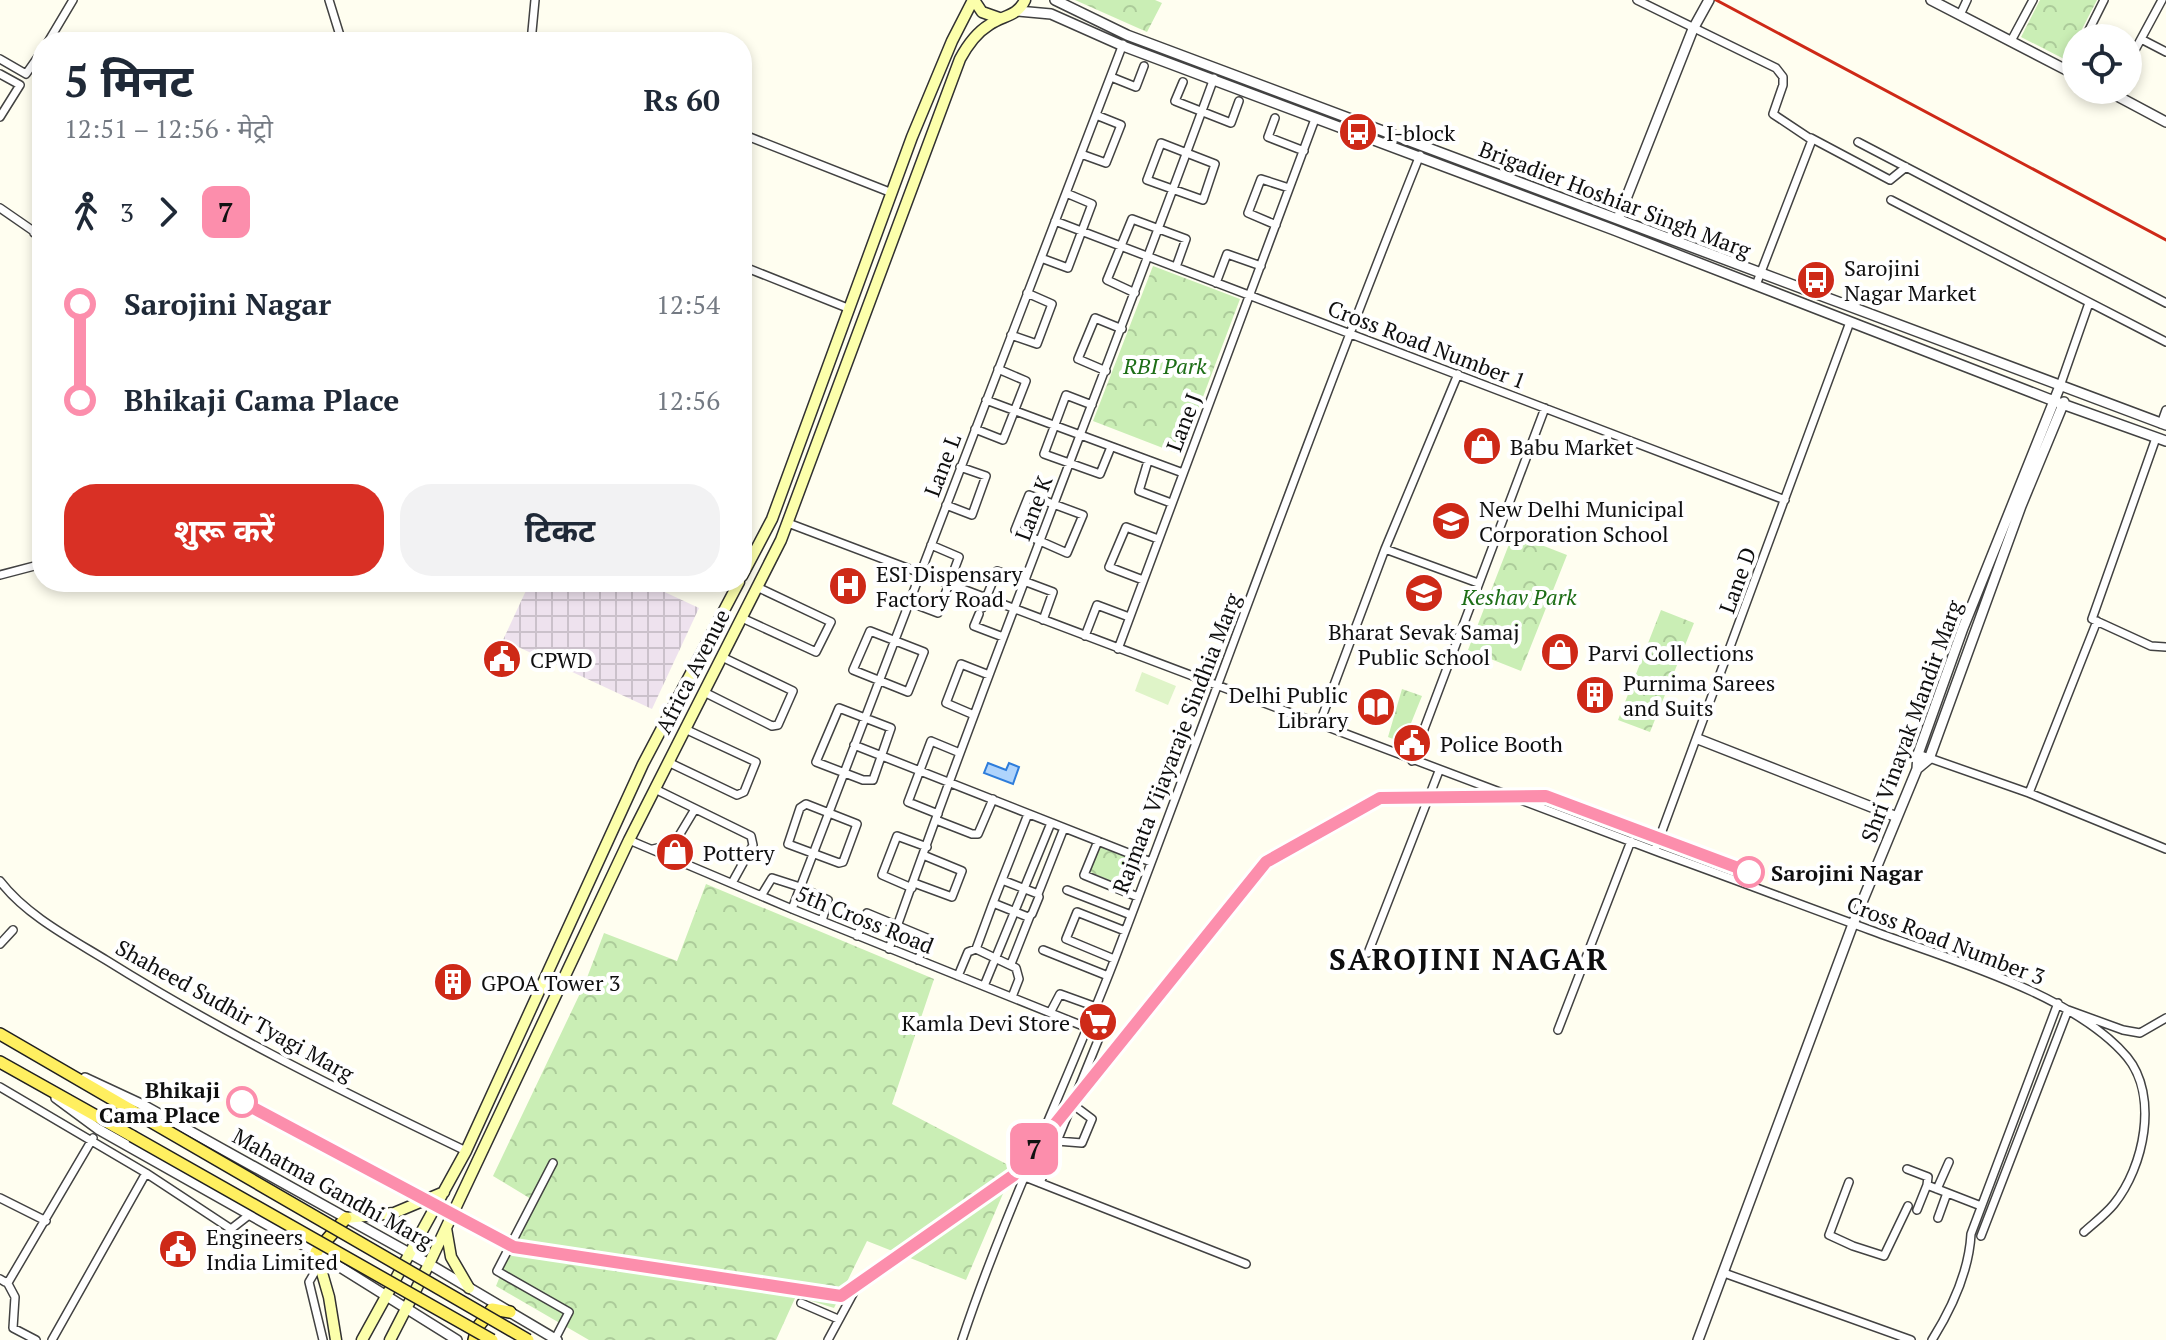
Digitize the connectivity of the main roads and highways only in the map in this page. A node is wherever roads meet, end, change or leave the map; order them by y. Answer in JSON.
{"nodes":[{"id":1,"x":974,"y":0,"type":"edge"},
{"id":2,"x":1025,"y":0,"type":"edge"},
{"id":3,"x":1005,"y":18,"type":"junction"},
{"id":4,"x":752,"y":557,"type":"edge"},
{"id":5,"x":734,"y":592,"type":"edge"},
{"id":6,"x":0,"y":1034,"type":"edge"},
{"id":7,"x":0,"y":1062,"type":"edge"},
{"id":8,"x":444,"y":1192,"type":"junction"},
{"id":9,"x":346,"y":1218,"type":"joint"},
{"id":10,"x":446,"y":1226,"type":"junction"},
{"id":11,"x":316,"y":1252,"type":"joint"},
{"id":12,"x":469,"y":1288,"type":"road end"},
{"id":13,"x":510,"y":1312,"type":"road end"},
{"id":14,"x":336,"y":1340,"type":"edge"},
{"id":15,"x":362,"y":1340,"type":"edge"},
{"id":16,"x":390,"y":1340,"type":"edge"},
{"id":17,"x":474,"y":1340,"type":"edge"},
{"id":18,"x":492,"y":1340,"type":"edge"},
{"id":19,"x":528,"y":1340,"type":"edge"}],
"edges":[{"from":1,"to":3,"type":"main road"},
{"from":1,"to":4,"type":"main road"},
{"from":2,"to":3,"type":"main road","name":"Africa Avenue"},
{"from":3,"to":10,"type":"main road","name":"Africa Avenue"},
{"from":5,"to":8,"type":"main road","name":"Africa Avenue"},
{"from":6,"to":19,"type":"main road","name":"Mahatma Gandhi Marg","bridge":true},
{"from":7,"to":18,"type":"main road","bridge":true},
{"from":8,"to":9,"type":"main road"},
{"from":8,"to":15,"type":"main road","name":"Africa Avenue"},
{"from":9,"to":11,"type":"main road"},
{"from":10,"to":12,"type":"main road"},
{"from":10,"to":16,"type":"main road","name":"Africa Avenue"},
{"from":11,"to":14,"type":"main road"},
{"from":13,"to":17,"type":"main road"}]}
